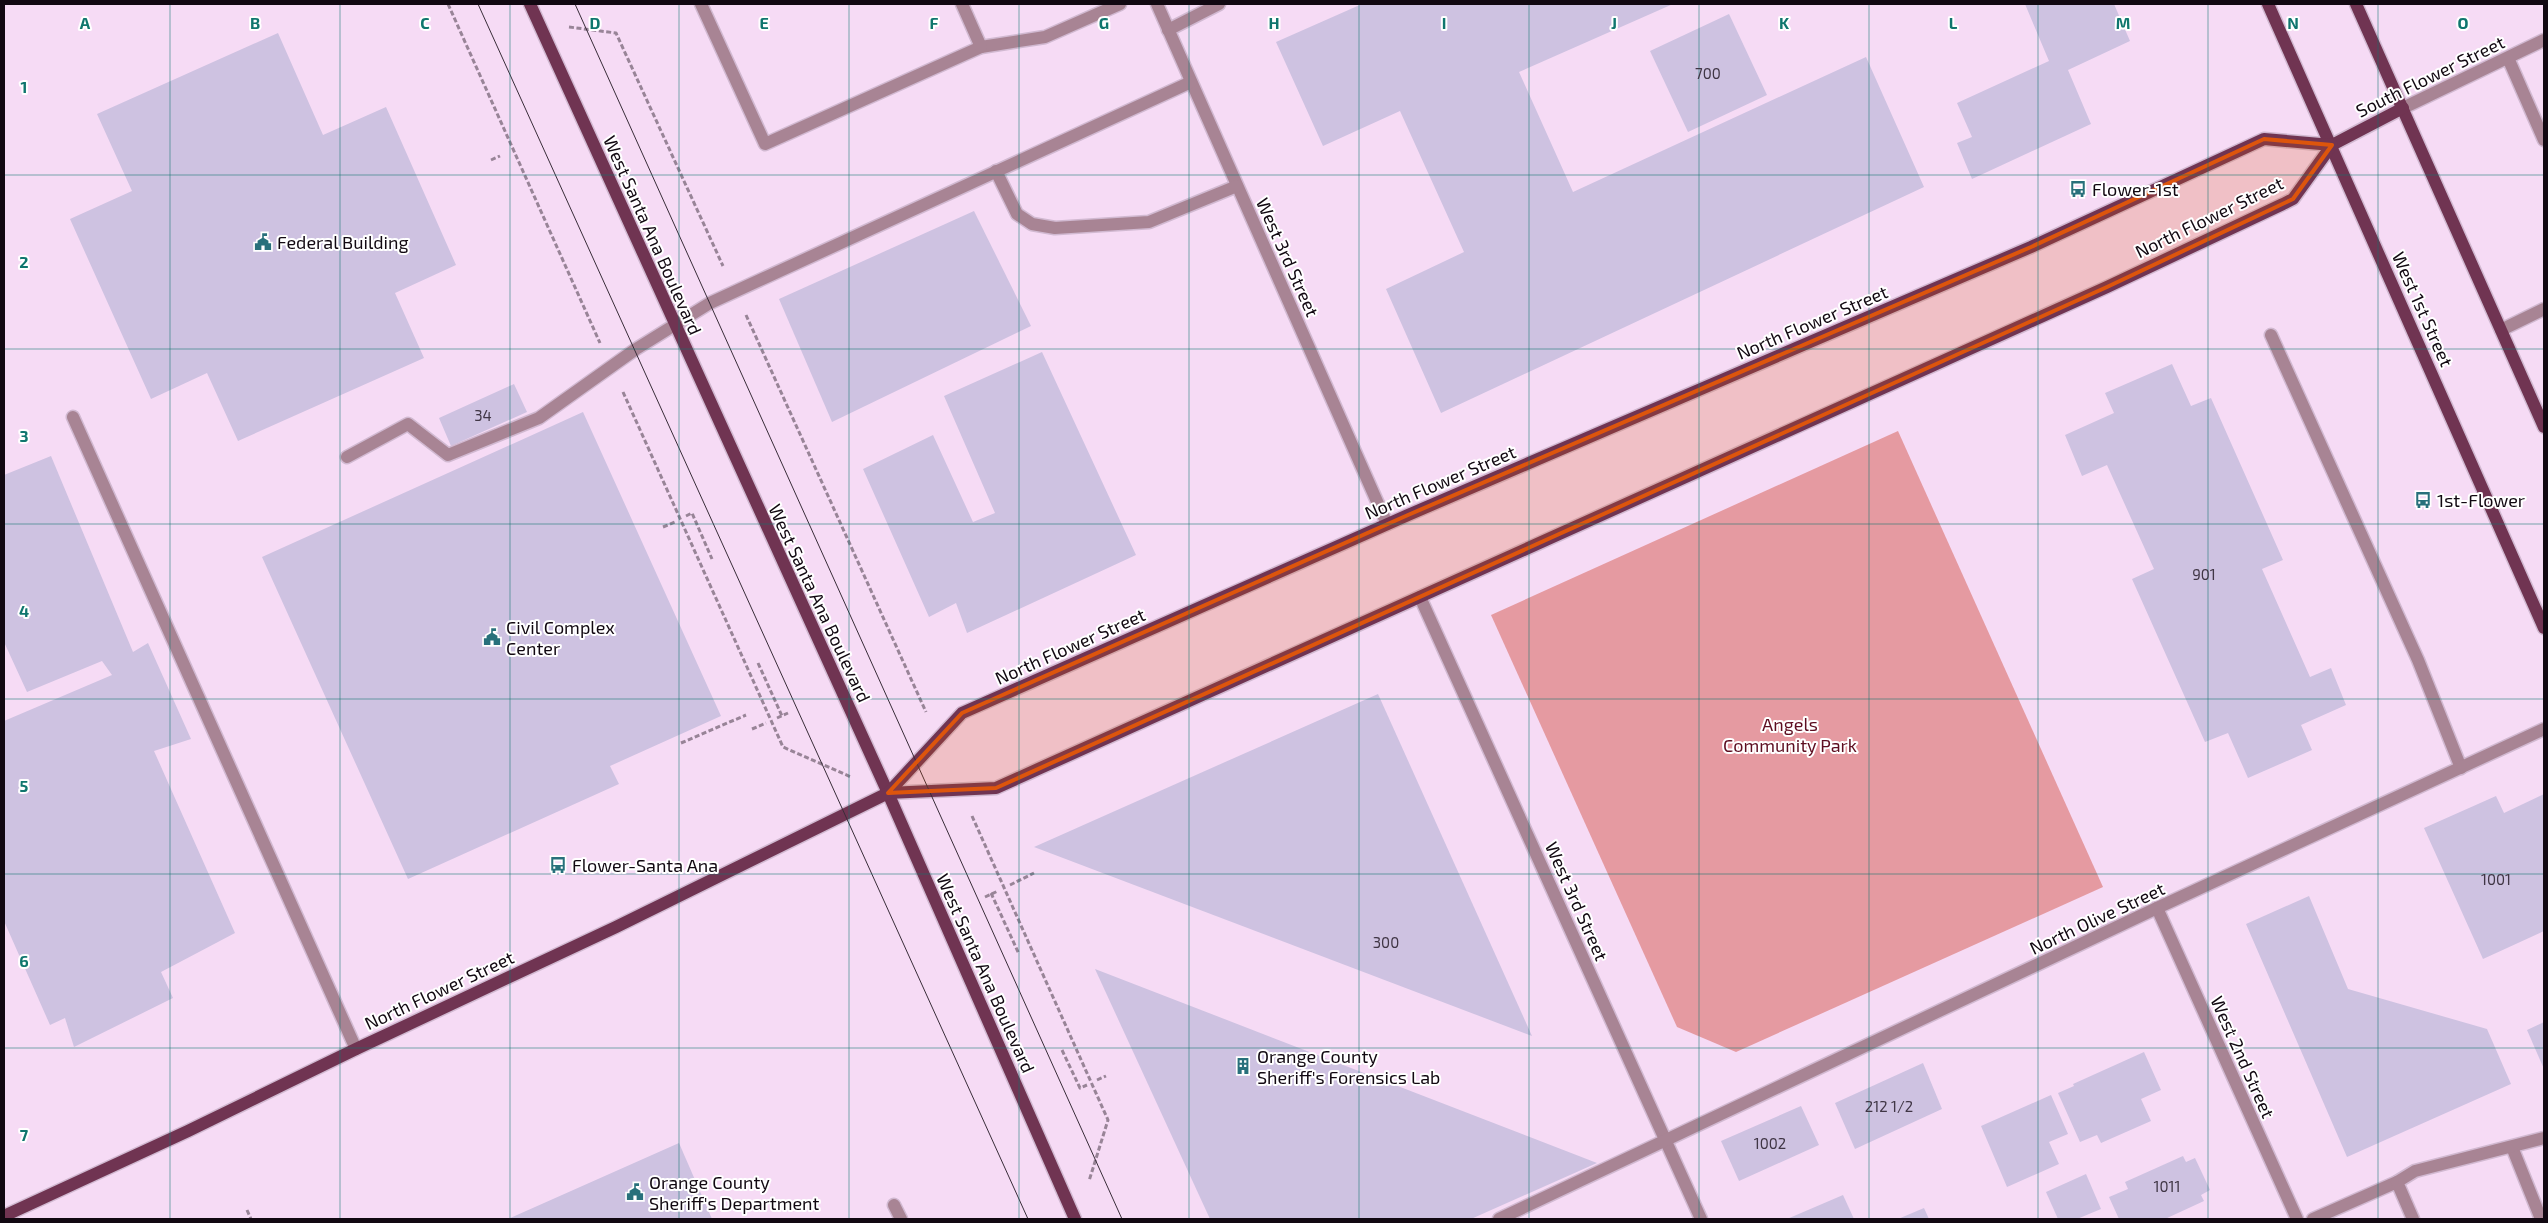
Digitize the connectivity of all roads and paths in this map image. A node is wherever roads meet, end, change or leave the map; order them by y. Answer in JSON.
{"nodes":[{"id":1,"x":448,"y":4,"type":"edge"},
{"id":2,"x":530,"y":4,"type":"edge"},
{"id":3,"x":701,"y":4,"type":"edge"},
{"id":4,"x":962,"y":4,"type":"edge"},
{"id":5,"x":1120,"y":4,"type":"edge"},
{"id":6,"x":1157,"y":4,"type":"edge"},
{"id":7,"x":1219,"y":4,"type":"edge"},
{"id":8,"x":2268,"y":4,"type":"edge"},
{"id":9,"x":2356,"y":4,"type":"edge"},
{"id":10,"x":538,"y":23,"type":"junction"},
{"id":11,"x":1168,"y":30,"type":"junction"},
{"id":12,"x":2544,"y":40,"type":"edge"},
{"id":13,"x":981,"y":47,"type":"junction"},
{"id":14,"x":2508,"y":58,"type":"junction"},
{"id":15,"x":1191,"y":82,"type":"junction"},
{"id":16,"x":2403,"y":108,"type":"junction"},
{"id":17,"x":2544,"y":140,"type":"edge"},
{"id":18,"x":2332,"y":145,"type":"junction"},
{"id":19,"x":500,"y":156,"type":"dead end"},
{"id":20,"x":491,"y":160,"type":"dead end"},
{"id":21,"x":996,"y":171,"type":"junction"},
{"id":22,"x":1238,"y":186,"type":"junction"},
{"id":23,"x":735,"y":292,"type":"junction"},
{"id":24,"x":2544,"y":309,"type":"edge"},
{"id":25,"x":673,"y":324,"type":"junction"},
{"id":26,"x":2501,"y":330,"type":"junction"},
{"id":27,"x":2271,"y":335,"type":"dead end"},
{"id":28,"x":611,"y":366,"type":"junction"},
{"id":29,"x":73,"y":417,"type":"dead end"},
{"id":30,"x":2544,"y":427,"type":"edge"},
{"id":31,"x":347,"y":457,"type":"dead end"},
{"id":32,"x":686,"y":516,"type":"dead end"},
{"id":33,"x":675,"y":522,"type":"dead end"},
{"id":34,"x":1387,"y":524,"type":"junction"},
{"id":35,"x":664,"y":527,"type":"dead end"},
{"id":36,"x":712,"y":558,"type":"dead end"},
{"id":37,"x":1420,"y":597,"type":"junction"},
{"id":38,"x":2544,"y":628,"type":"edge"},
{"id":39,"x":758,"y":663,"type":"dead end"},
{"id":40,"x":788,"y":713,"type":"dead end"},
{"id":41,"x":746,"y":714,"type":"dead end"},
{"id":42,"x":782,"y":716,"type":"junction"},
{"id":43,"x":777,"y":718,"type":"dead end"},
{"id":44,"x":766,"y":723,"type":"dead end"},
{"id":45,"x":752,"y":729,"type":"dead end"},
{"id":46,"x":2544,"y":729,"type":"edge"},
{"id":47,"x":938,"y":739,"type":"junction"},
{"id":48,"x":681,"y":743,"type":"dead end"},
{"id":49,"x":2461,"y":768,"type":"junction"},
{"id":50,"x":960,"y":790,"type":"junction"},
{"id":51,"x":888,"y":793,"type":"junction"},
{"id":52,"x":1034,"y":873,"type":"dead end"},
{"id":53,"x":1010,"y":885,"type":"dead end"},
{"id":54,"x":998,"y":890,"type":"dead end"},
{"id":55,"x":992,"y":894,"type":"junction"},
{"id":56,"x":985,"y":897,"type":"dead end"},
{"id":57,"x":2157,"y":908,"type":"junction"},
{"id":58,"x":1019,"y":954,"type":"dead end"},
{"id":59,"x":356,"y":1049,"type":"junction"},
{"id":60,"x":1062,"y":1050,"type":"dead end"},
{"id":61,"x":1106,"y":1076,"type":"dead end"},
{"id":62,"x":1097,"y":1080,"type":"dead end"},
{"id":63,"x":1087,"y":1085,"type":"dead end"},
{"id":64,"x":2544,"y":1138,"type":"edge"},
{"id":65,"x":1666,"y":1142,"type":"junction"},
{"id":66,"x":2512,"y":1147,"type":"junction"},
{"id":67,"x":2398,"y":1182,"type":"junction"},
{"id":68,"x":1087,"y":1185,"type":"dead end"},
{"id":69,"x":894,"y":1205,"type":"dead end"},
{"id":70,"x":247,"y":1210,"type":"dead end"},
{"id":71,"x":4,"y":1216,"type":"edge"},
{"id":72,"x":251,"y":1219,"type":"edge"},
{"id":73,"x":901,"y":1219,"type":"edge"},
{"id":74,"x":1075,"y":1219,"type":"edge"},
{"id":75,"x":1499,"y":1219,"type":"edge"},
{"id":76,"x":1701,"y":1219,"type":"edge"},
{"id":77,"x":2297,"y":1219,"type":"edge"},
{"id":78,"x":2313,"y":1219,"type":"edge"},
{"id":79,"x":2413,"y":1219,"type":"edge"},
{"id":80,"x":2541,"y":1219,"type":"edge"}],
"edges":[{"from":1,"to":28,"type":"path"},
{"from":2,"to":10,"type":"main road","name":"West Santa Ana Boulevard"},
{"from":3,"to":13,"type":"street"},
{"from":4,"to":13,"type":"street"},
{"from":5,"to":13,"type":"street"},
{"from":6,"to":11,"type":"street","name":"West 3rd Street"},
{"from":7,"to":11,"type":"street"},
{"from":8,"to":18,"type":"main road","name":"West 1st Street"},
{"from":9,"to":16,"type":"main road"},
{"from":10,"to":23,"type":"path"},
{"from":10,"to":25,"type":"main road","name":"West Santa Ana Boulevard"},
{"from":11,"to":15,"type":"street","name":"West 3rd Street"},
{"from":12,"to":14,"type":"street","name":"South Flower Street"},
{"from":14,"to":16,"type":"street","name":"South Flower Street"},
{"from":14,"to":17,"type":"street"},
{"from":15,"to":21,"type":"street"},
{"from":15,"to":22,"type":"street","name":"West 3rd Street"},
{"from":16,"to":18,"type":"main road","name":"South Flower Street"},
{"from":16,"to":26,"type":"main road"},
{"from":18,"to":34,"type":"main road","name":"North Flower Street"},
{"from":18,"to":37,"type":"main road","name":"North Flower Street"},
{"from":18,"to":38,"type":"main road","name":"West 1st Street"},
{"from":19,"to":20,"type":"path"},
{"from":21,"to":22,"type":"street"},
{"from":21,"to":23,"type":"street"},
{"from":22,"to":34,"type":"street","name":"West 3rd Street"},
{"from":23,"to":25,"type":"street"},
{"from":23,"to":47,"type":"path"},
{"from":24,"to":26,"type":"street"},
{"from":25,"to":28,"type":"street"},
{"from":25,"to":51,"type":"main road","name":"West Santa Ana Boulevard"},
{"from":26,"to":30,"type":"main road"},
{"from":27,"to":49,"type":"street"},
{"from":28,"to":31,"type":"street"},
{"from":28,"to":51,"type":"path"},
{"from":29,"to":59,"type":"street"},
{"from":32,"to":36,"type":"path"},
{"from":33,"to":35,"type":"path"},
{"from":34,"to":47,"type":"main road","name":"North Flower Street"},
{"from":37,"to":50,"type":"main road","name":"North Flower Street"},
{"from":37,"to":65,"type":"street","name":"West 3rd Street"},
{"from":39,"to":42,"type":"path"},
{"from":40,"to":42,"type":"path"},
{"from":41,"to":48,"type":"path"},
{"from":42,"to":43,"type":"path"},
{"from":44,"to":45,"type":"path"},
{"from":46,"to":49,"type":"street","name":"North Olive Street"},
{"from":47,"to":51,"type":"main road","name":"North Flower Street"},
{"from":49,"to":57,"type":"street","name":"North Olive Street"},
{"from":50,"to":51,"type":"main road","name":"North Flower Street"},
{"from":50,"to":68,"type":"path"},
{"from":51,"to":59,"type":"main road","name":"North Flower Street"},
{"from":51,"to":74,"type":"main road","name":"West Santa Ana Boulevard"},
{"from":52,"to":53,"type":"path"},
{"from":54,"to":55,"type":"path"},
{"from":55,"to":56,"type":"path"},
{"from":55,"to":58,"type":"path"},
{"from":57,"to":65,"type":"street","name":"North Olive Street"},
{"from":57,"to":77,"type":"street","name":"West 2nd Street"},
{"from":59,"to":71,"type":"main road","name":"North Flower Street"},
{"from":60,"to":63,"type":"path"},
{"from":61,"to":62,"type":"path"},
{"from":64,"to":66,"type":"street"},
{"from":65,"to":75,"type":"street","name":"North Olive Street"},
{"from":65,"to":76,"type":"street","name":"West 3rd Street"},
{"from":66,"to":67,"type":"street"},
{"from":66,"to":80,"type":"street"},
{"from":67,"to":78,"type":"street"},
{"from":67,"to":79,"type":"street"},
{"from":69,"to":73,"type":"street"},
{"from":70,"to":72,"type":"path"}]}
